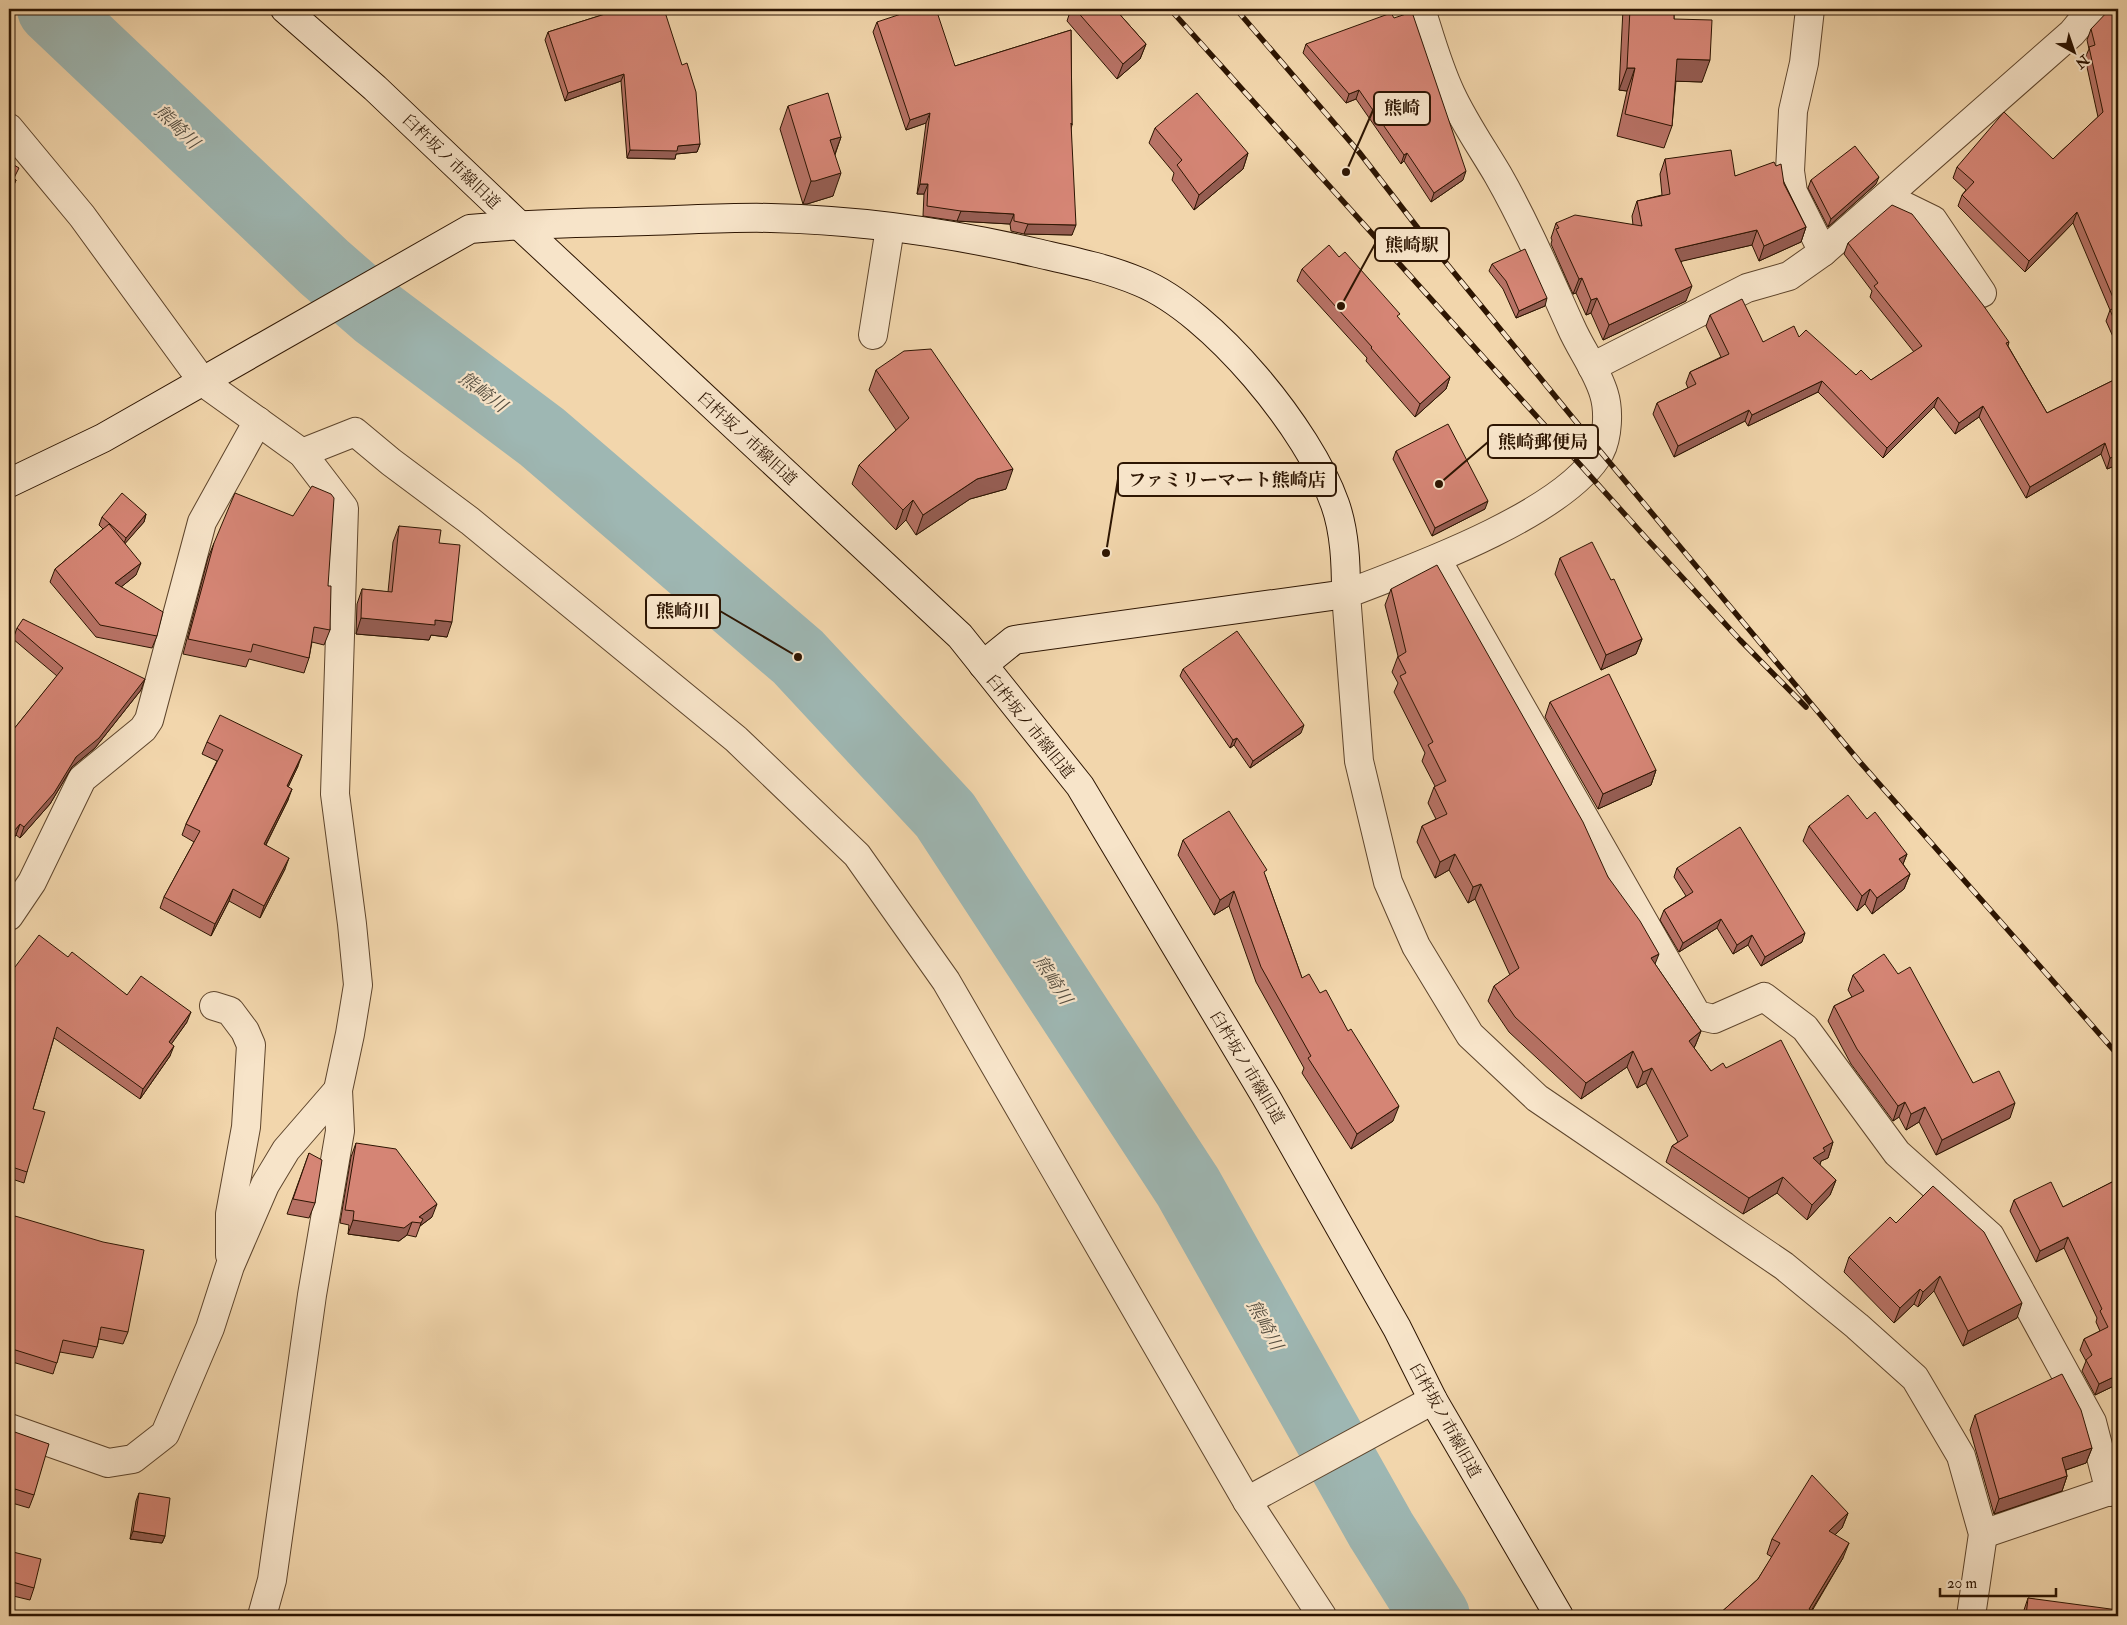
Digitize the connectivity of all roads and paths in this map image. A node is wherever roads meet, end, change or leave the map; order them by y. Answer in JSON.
{"nodes":[{"id":1,"x":285,"y":9,"type":"edge"},
{"id":2,"x":1421,"y":9,"type":"edge"},
{"id":3,"x":1810,"y":9,"type":"edge"},
{"id":4,"x":2092,"y":9,"type":"edge"},
{"id":5,"x":9,"y":128,"type":"edge"},
{"id":6,"x":1886,"y":197,"type":"junction"},
{"id":7,"x":518,"y":224,"type":"junction"},
{"id":8,"x":889,"y":238,"type":"junction"},
{"id":9,"x":1823,"y":252,"type":"junction"},
{"id":10,"x":1982,"y":292,"type":"dead end"},
{"id":11,"x":873,"y":335,"type":"dead end"},
{"id":12,"x":1592,"y":367,"type":"junction"},
{"id":13,"x":203,"y":382,"type":"junction"},
{"id":14,"x":258,"y":421,"type":"junction"},
{"id":15,"x":302,"y":453,"type":"junction"},
{"id":16,"x":9,"y":483,"type":"edge"},
{"id":17,"x":1437,"y":560,"type":"junction"},
{"id":18,"x":1346,"y":594,"type":"junction"},
{"id":19,"x":983,"y":665,"type":"junction"},
{"id":20,"x":9,"y":916,"type":"edge"},
{"id":21,"x":214,"y":1006,"type":"dead end"},
{"id":22,"x":338,"y":1090,"type":"junction"},
{"id":23,"x":230,"y":1266,"type":"junction"},
{"id":24,"x":1423,"y":1406,"type":"junction"},
{"id":25,"x":9,"y":1428,"type":"edge"},
{"id":26,"x":2114,"y":1490,"type":"edge"},
{"id":27,"x":1251,"y":1499,"type":"junction"},
{"id":28,"x":1983,"y":1534,"type":"junction"},
{"id":29,"x":262,"y":1616,"type":"edge"},
{"id":30,"x":1322,"y":1616,"type":"edge"},
{"id":31,"x":1559,"y":1616,"type":"edge"},
{"id":32,"x":1971,"y":1616,"type":"edge"}],
"edges":[{"from":1,"to":7,"type":"street","name":"臼杵坂ノ市線旧道"},
{"from":2,"to":12,"type":"street"},
{"from":3,"to":9,"type":"street"},
{"from":4,"to":6,"type":"street"},
{"from":5,"to":13,"type":"street"},
{"from":6,"to":9,"type":"street"},
{"from":6,"to":10,"type":"street"},
{"from":7,"to":8,"type":"street"},
{"from":7,"to":13,"type":"street"},
{"from":7,"to":19,"type":"street","name":"臼杵坂ノ市線旧道"},
{"from":8,"to":11,"type":"street"},
{"from":8,"to":18,"type":"street"},
{"from":9,"to":12,"type":"street"},
{"from":12,"to":17,"type":"street"},
{"from":13,"to":14,"type":"street"},
{"from":13,"to":16,"type":"street"},
{"from":14,"to":15,"type":"street"},
{"from":14,"to":20,"type":"street"},
{"from":15,"to":22,"type":"street"},
{"from":15,"to":27,"type":"street"},
{"from":17,"to":18,"type":"street"},
{"from":17,"to":26,"type":"street"},
{"from":18,"to":19,"type":"street"},
{"from":18,"to":28,"type":"street"},
{"from":19,"to":24,"type":"street","name":"臼杵坂ノ市線旧道"},
{"from":21,"to":23,"type":"street"},
{"from":22,"to":23,"type":"street"},
{"from":22,"to":29,"type":"street"},
{"from":23,"to":25,"type":"street"},
{"from":24,"to":27,"type":"street"},
{"from":24,"to":31,"type":"street","name":"臼杵坂ノ市線旧道"},
{"from":26,"to":28,"type":"street"},
{"from":27,"to":30,"type":"street"},
{"from":28,"to":32,"type":"street"}]}
